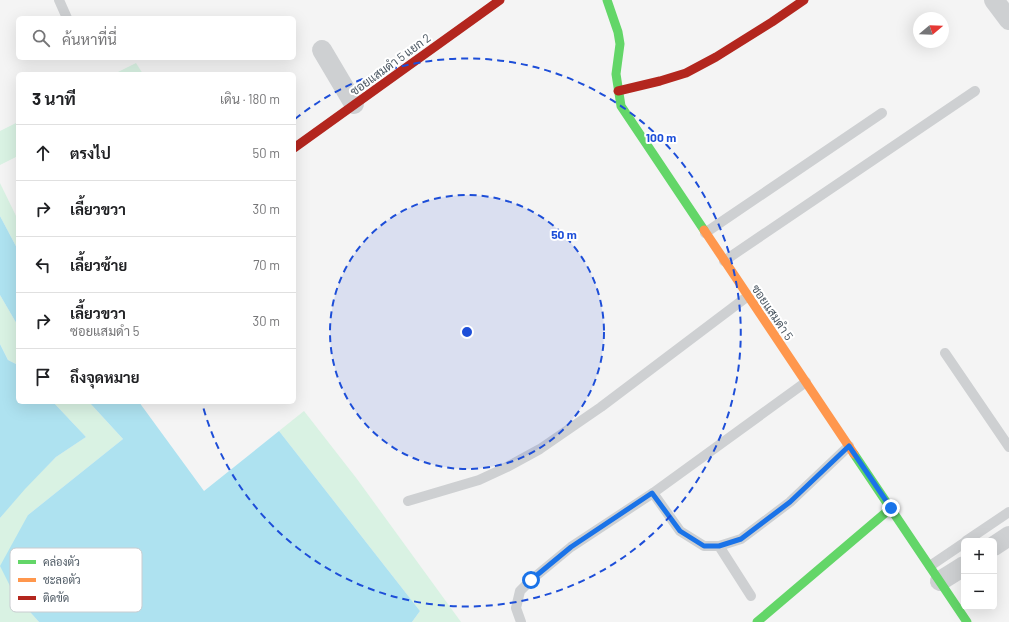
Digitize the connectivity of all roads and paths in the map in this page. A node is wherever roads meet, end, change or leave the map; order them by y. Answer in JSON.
{"nodes":[{"id":1,"x":59,"y":0,"type":"edge"},
{"id":2,"x":500,"y":0,"type":"edge"},
{"id":3,"x":607,"y":0,"type":"edge"},
{"id":4,"x":804,"y":0,"type":"edge"},
{"id":5,"x":994,"y":0,"type":"edge"},
{"id":6,"x":66,"y":16,"type":"edge"},
{"id":7,"x":1009,"y":20,"type":"edge"},
{"id":8,"x":322,"y":50,"type":"dead end"},
{"id":9,"x":618,"y":91,"type":"junction"},
{"id":10,"x":975,"y":91,"type":"dead end"},
{"id":11,"x":354,"y":104,"type":"junction"},
{"id":12,"x":882,"y":113,"type":"dead end"},
{"id":13,"x":296,"y":147,"type":"edge"},
{"id":14,"x":705,"y":233,"type":"junction"},
{"id":15,"x":724,"y":262,"type":"junction"},
{"id":16,"x":748,"y":296,"type":"junction"},
{"id":17,"x":946,"y":353,"type":"dead end"},
{"id":18,"x":806,"y":382,"type":"junction"},
{"id":19,"x":849,"y":446,"type":"junction"},
{"id":20,"x":1009,"y":447,"type":"edge"},
{"id":21,"x":652,"y":493,"type":"junction"},
{"id":22,"x":408,"y":501,"type":"dead end"},
{"id":23,"x":891,"y":508,"type":"junction"},
{"id":24,"x":1009,"y":512,"type":"edge"},
{"id":25,"x":1009,"y":536,"type":"edge"},
{"id":26,"x":971,"y":538,"type":"edge"},
{"id":27,"x":997,"y":544,"type":"edge"},
{"id":28,"x":719,"y":546,"type":"junction"},
{"id":29,"x":961,"y":546,"type":"edge"},
{"id":30,"x":961,"y":567,"type":"edge"},
{"id":31,"x":935,"y":574,"type":"junction"},
{"id":32,"x":751,"y":596,"type":"dead end"},
{"id":33,"x":521,"y":622,"type":"edge"},
{"id":34,"x":757,"y":622,"type":"edge"},
{"id":35,"x":967,"y":622,"type":"edge"}],
"edges":[{"from":1,"to":6,"type":"lane"},
{"from":2,"to":11,"type":"street","name":"ซอยแสมดำ 5 แยก 2"},
{"from":3,"to":9,"type":"street","name":"ซอยแสมดำ 5"},
{"from":4,"to":9,"type":"street"},
{"from":5,"to":7,"type":"street"},
{"from":8,"to":11,"type":"street"},
{"from":9,"to":14,"type":"street","name":"ซอยแสมดำ 5"},
{"from":10,"to":15,"type":"lane"},
{"from":11,"to":13,"type":"street","name":"ซอยแสมดำ 5 แยก 2"},
{"from":12,"to":14,"type":"lane"},
{"from":14,"to":15,"type":"street","name":"ซอยแสมดำ 5"},
{"from":15,"to":16,"type":"street","name":"ซอยแสมดำ 5"},
{"from":16,"to":18,"type":"street","name":"ซอยแสมดำ 5"},
{"from":16,"to":22,"type":"lane"},
{"from":17,"to":20,"type":"lane"},
{"from":18,"to":19,"type":"street","name":"ซอยแสมดำ 5"},
{"from":18,"to":21,"type":"lane"},
{"from":19,"to":23,"type":"street","name":"ซอยแสมดำ 5"},
{"from":19,"to":28,"type":"lane"},
{"from":21,"to":28,"type":"lane"},
{"from":21,"to":33,"type":"lane"},
{"from":23,"to":31,"type":"street","name":"ซอยแสมดำ 5"},
{"from":23,"to":34,"type":"street"},
{"from":24,"to":26,"type":"lane"},
{"from":25,"to":27,"type":"street"},
{"from":28,"to":32,"type":"lane"},
{"from":29,"to":31,"type":"lane"},
{"from":30,"to":31,"type":"street"},
{"from":31,"to":35,"type":"street","name":"ซอยแสมดำ 5"}]}
